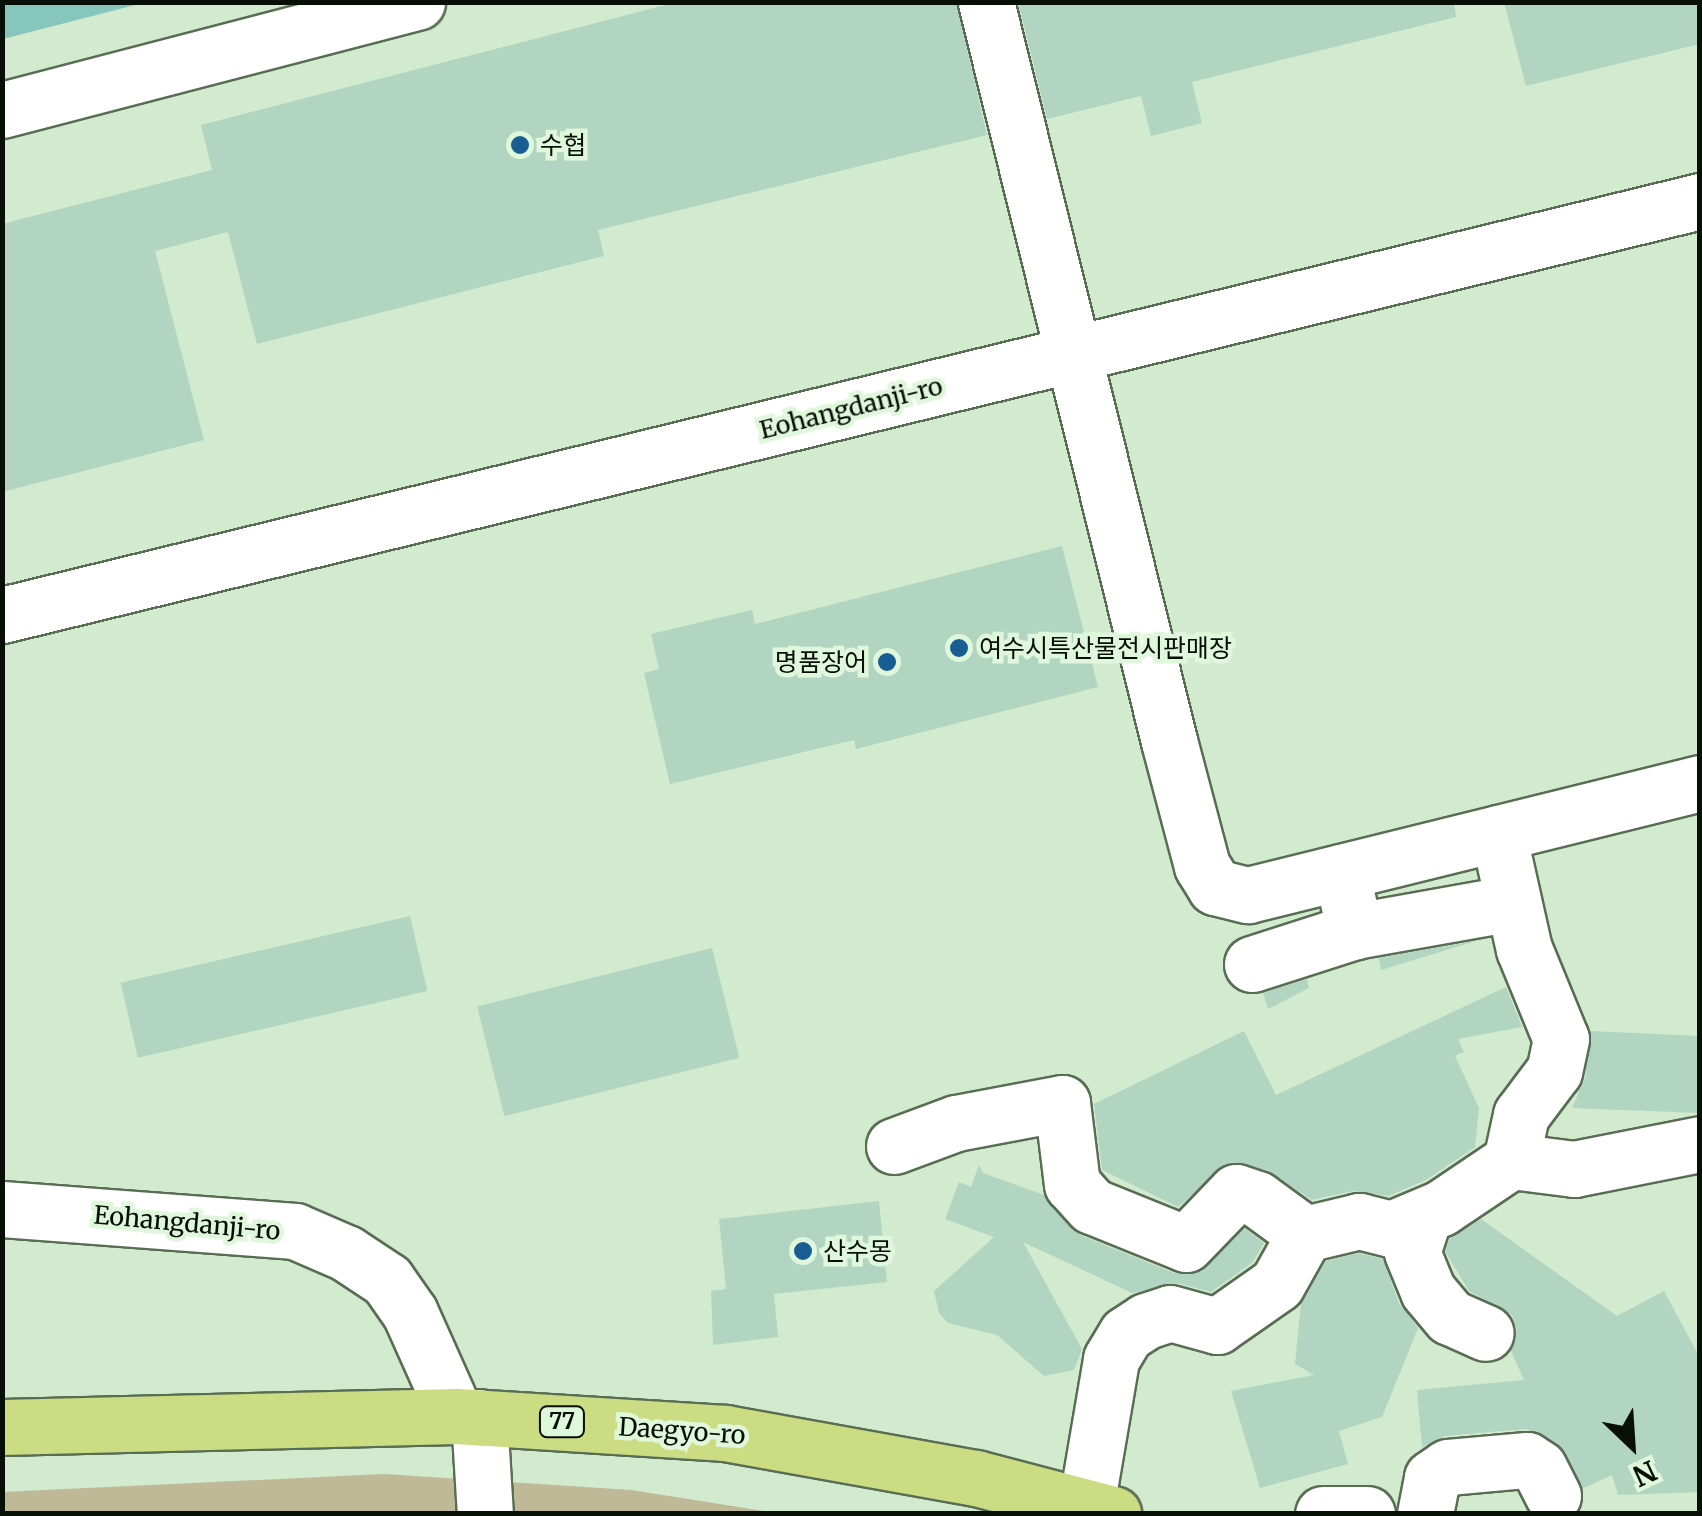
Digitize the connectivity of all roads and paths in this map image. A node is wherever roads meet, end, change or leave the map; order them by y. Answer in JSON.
{"nodes":[{"id":1,"x":417,"y":2,"type":"edge"},
{"id":2,"x":986,"y":2,"type":"edge"},
{"id":3,"x":2,"y":110,"type":"edge"},
{"id":4,"x":1700,"y":201,"type":"edge"},
{"id":5,"x":1074,"y":354,"type":"junction"},
{"id":6,"x":2,"y":616,"type":"edge"},
{"id":7,"x":1700,"y":783,"type":"edge"},
{"id":8,"x":1498,"y":833,"type":"junction"},
{"id":9,"x":1340,"y":872,"type":"junction"},
{"id":10,"x":1512,"y":902,"type":"junction"},
{"id":11,"x":1355,"y":931,"type":"junction"},
{"id":12,"x":1252,"y":964,"type":"dead end"},
{"id":13,"x":1700,"y":1144,"type":"edge"},
{"id":14,"x":894,"y":1146,"type":"dead end"},
{"id":15,"x":1511,"y":1161,"type":"junction"},
{"id":16,"x":2,"y":1209,"type":"edge"},
{"id":17,"x":1424,"y":1216,"type":"junction"},
{"id":18,"x":1306,"y":1234,"type":"junction"},
{"id":19,"x":1486,"y":1332,"type":"dead end"},
{"id":20,"x":468,"y":1416,"type":"junction"},
{"id":21,"x":2,"y":1427,"type":"edge"},
{"id":22,"x":1552,"y":1496,"type":"dead end"},
{"id":23,"x":1100,"y":1510,"type":"edge"},
{"id":24,"x":485,"y":1514,"type":"edge"},
{"id":25,"x":1323,"y":1514,"type":"edge"},
{"id":26,"x":1367,"y":1514,"type":"edge"},
{"id":27,"x":1425,"y":1514,"type":"edge"}],
"edges":[{"from":1,"to":3,"type":"street"},
{"from":2,"to":5,"type":"street"},
{"from":4,"to":5,"type":"street","name":"Eohangdanji-ro"},
{"from":5,"to":6,"type":"street","name":"Eohangdanji-ro"},
{"from":5,"to":9,"type":"street"},
{"from":7,"to":8,"type":"street"},
{"from":8,"to":9,"type":"street"},
{"from":8,"to":10,"type":"street"},
{"from":9,"to":11,"type":"street"},
{"from":10,"to":11,"type":"street"},
{"from":10,"to":15,"type":"street"},
{"from":11,"to":12,"type":"street"},
{"from":13,"to":15,"type":"street"},
{"from":14,"to":18,"type":"street"},
{"from":15,"to":17,"type":"street"},
{"from":16,"to":20,"type":"street","name":"Eohangdanji-ro"},
{"from":17,"to":18,"type":"street"},
{"from":17,"to":19,"type":"street"},
{"from":18,"to":23,"type":"street"},
{"from":20,"to":21,"type":"main road","name":"Daegyo-ro","number":"77"},
{"from":20,"to":23,"type":"main road","name":"Daegyo-ro","number":"77"},
{"from":20,"to":24,"type":"street","name":"Eohangdanji-ro"},
{"from":22,"to":27,"type":"street"},
{"from":25,"to":26,"type":"street"}]}
